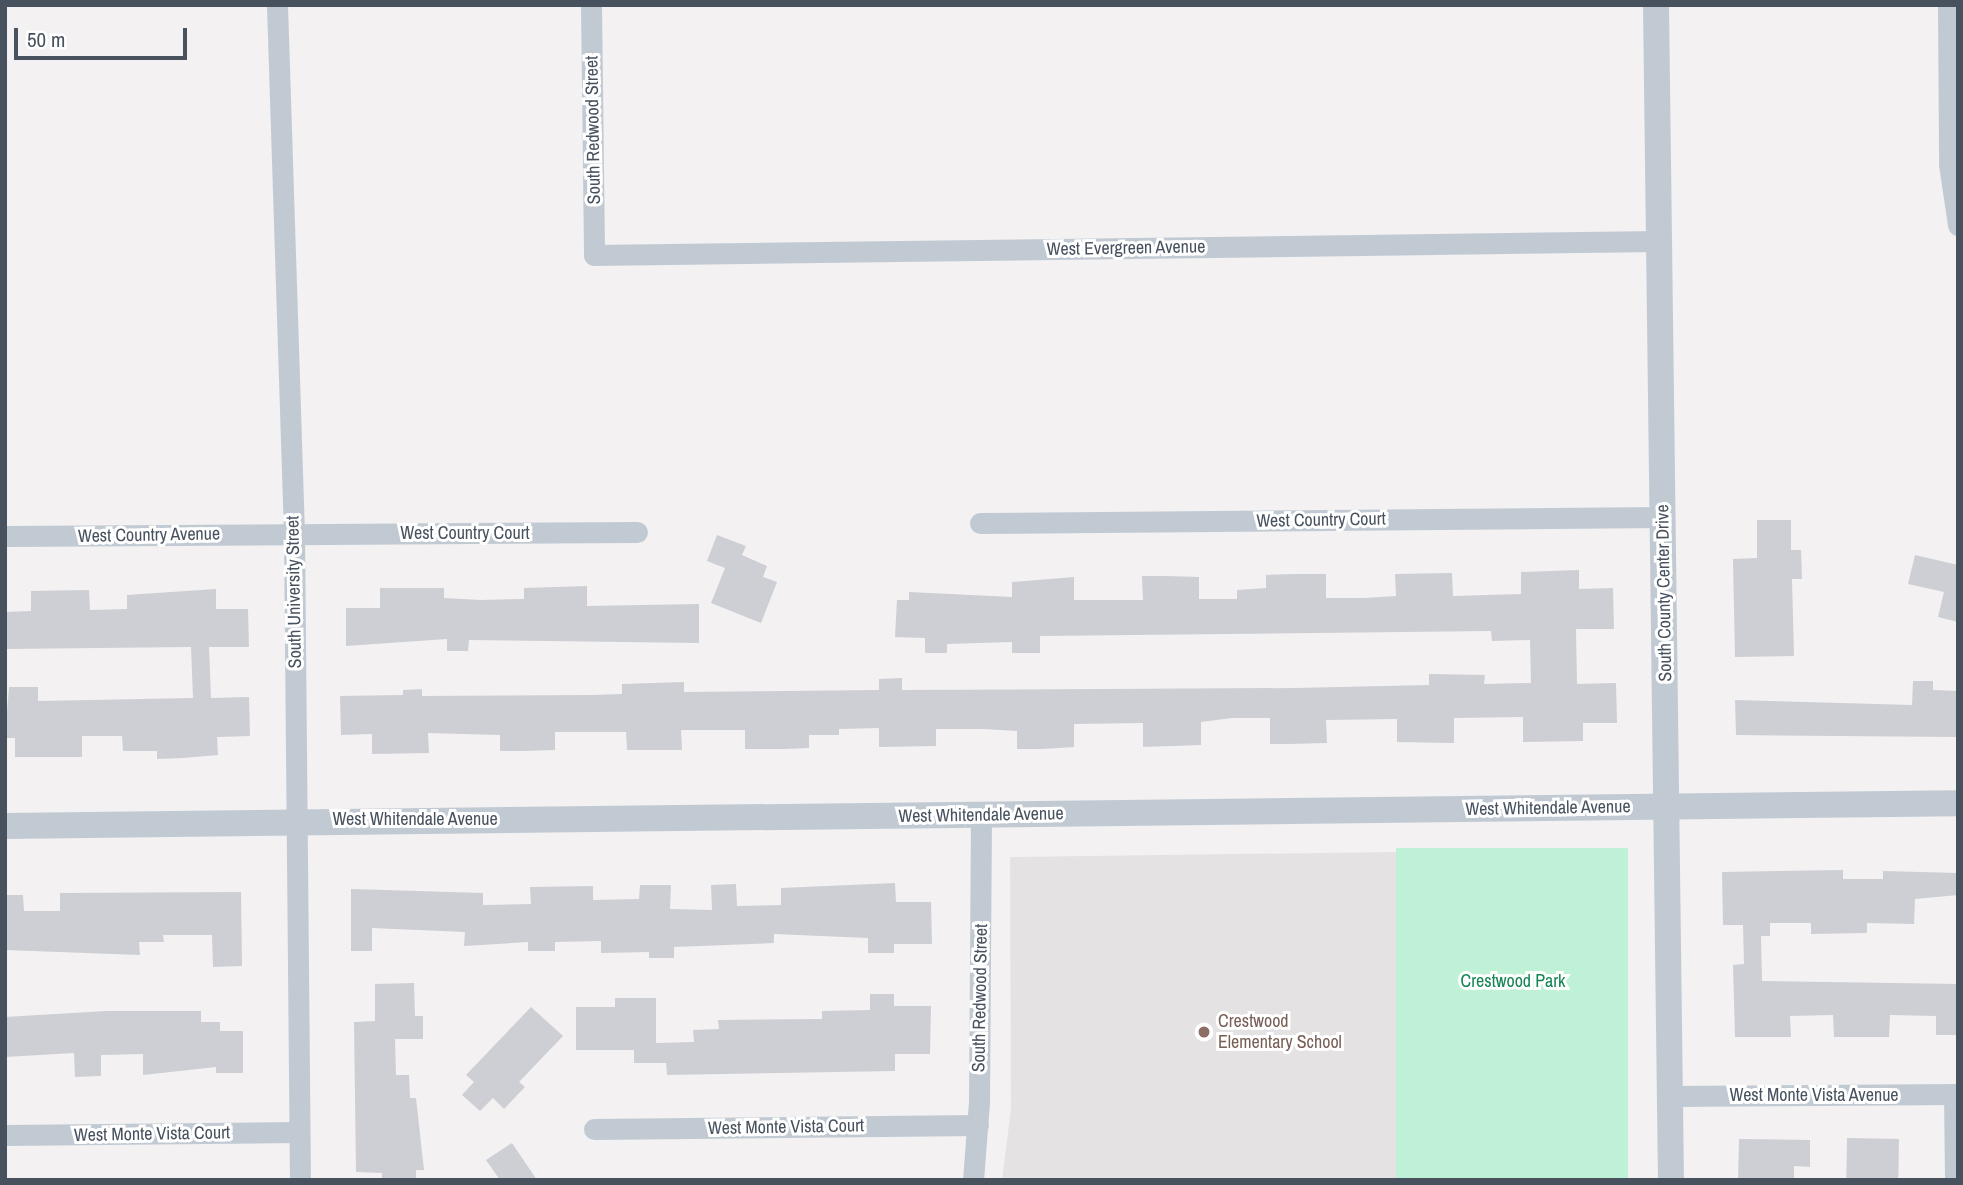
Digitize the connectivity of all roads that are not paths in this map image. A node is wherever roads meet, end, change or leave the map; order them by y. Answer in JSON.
{"nodes":[{"id":1,"x":277,"y":5,"type":"edge"},
{"id":2,"x":592,"y":5,"type":"edge"},
{"id":3,"x":1656,"y":5,"type":"edge"},
{"id":4,"x":1948,"y":5,"type":"edge"},
{"id":5,"x":1958,"y":225,"type":"edge"},
{"id":6,"x":1659,"y":241,"type":"junction"},
{"id":7,"x":594,"y":255,"type":"joint"},
{"id":8,"x":1662,"y":517,"type":"junction"},
{"id":9,"x":980,"y":523,"type":"dead end"},
{"id":10,"x":637,"y":532,"type":"dead end"},
{"id":11,"x":294,"y":534,"type":"junction"},
{"id":12,"x":5,"y":536,"type":"edge"},
{"id":13,"x":1958,"y":803,"type":"edge"},
{"id":14,"x":1669,"y":807,"type":"junction"},
{"id":15,"x":981,"y":815,"type":"junction"},
{"id":16,"x":298,"y":819,"type":"junction"},
{"id":17,"x":5,"y":826,"type":"edge"},
{"id":18,"x":1956,"y":1094,"type":"edge"},
{"id":19,"x":1670,"y":1096,"type":"junction"},
{"id":20,"x":978,"y":1125,"type":"junction"},
{"id":21,"x":594,"y":1129,"type":"dead end"},
{"id":22,"x":299,"y":1132,"type":"junction"},
{"id":23,"x":5,"y":1135,"type":"edge"},
{"id":24,"x":300,"y":1180,"type":"edge"},
{"id":25,"x":972,"y":1180,"type":"edge"},
{"id":26,"x":1671,"y":1180,"type":"edge"},
{"id":27,"x":1955,"y":1180,"type":"edge"}],
"edges":[{"from":1,"to":11,"type":"street","name":"South University Street"},
{"from":2,"to":7,"type":"street","name":"South Redwood Street"},
{"from":3,"to":6,"type":"street","name":"South County Center Drive"},
{"from":4,"to":5,"type":"street"},
{"from":6,"to":7,"type":"street","name":"West Evergreen Avenue"},
{"from":6,"to":8,"type":"street","name":"South County Center Drive"},
{"from":8,"to":9,"type":"street","name":"West Country Court"},
{"from":8,"to":14,"type":"street","name":"South County Center Drive"},
{"from":10,"to":11,"type":"street","name":"West Country Court"},
{"from":11,"to":12,"type":"street","name":"West Country Avenue"},
{"from":11,"to":16,"type":"street","name":"South University Street"},
{"from":13,"to":14,"type":"street","name":"West Whitendale Avenue"},
{"from":14,"to":15,"type":"street","name":"West Whitendale Avenue"},
{"from":14,"to":19,"type":"street","name":"South County Center Drive"},
{"from":15,"to":16,"type":"street","name":"West Whitendale Avenue"},
{"from":15,"to":20,"type":"street","name":"South Redwood Street"},
{"from":16,"to":17,"type":"street","name":"West Whitendale Avenue"},
{"from":16,"to":22,"type":"street","name":"South University Street"},
{"from":18,"to":19,"type":"street","name":"West Monte Vista Avenue"},
{"from":18,"to":27,"type":"street"},
{"from":19,"to":26,"type":"street","name":"South County Center Drive"},
{"from":20,"to":21,"type":"street","name":"West Monte Vista Court"},
{"from":20,"to":25,"type":"street","name":"South Redwood Street"},
{"from":22,"to":23,"type":"street","name":"West Monte Vista Court"},
{"from":22,"to":24,"type":"street","name":"South University Street"}]}
